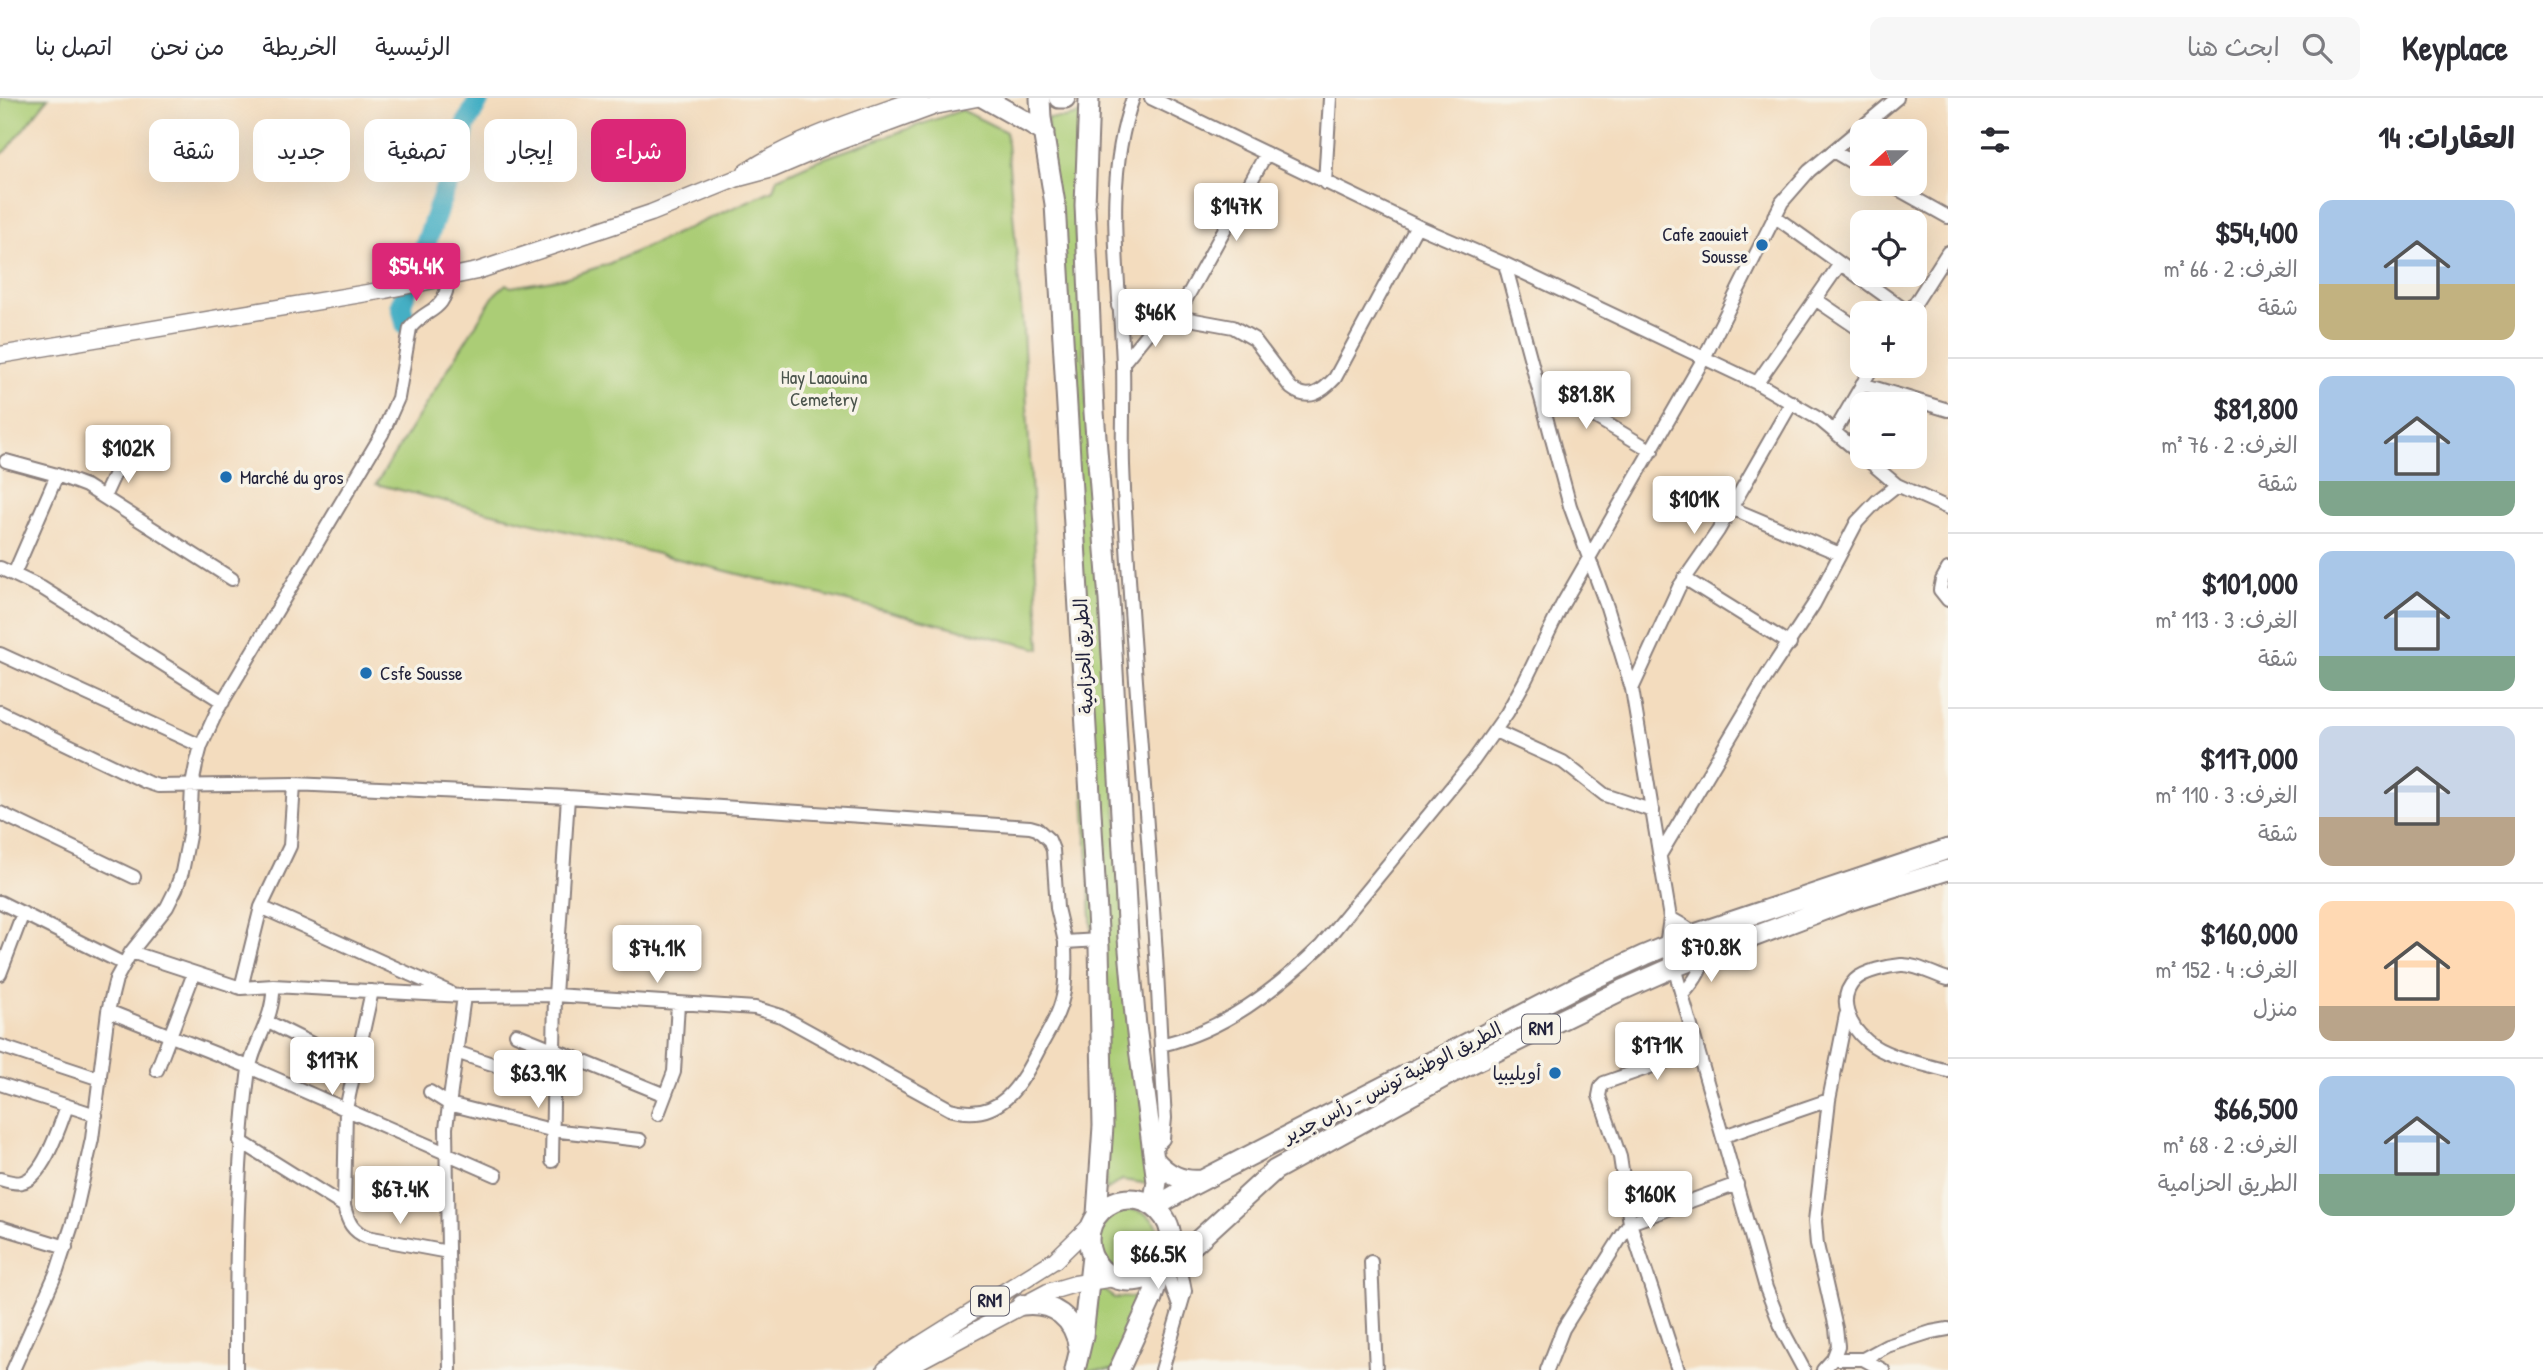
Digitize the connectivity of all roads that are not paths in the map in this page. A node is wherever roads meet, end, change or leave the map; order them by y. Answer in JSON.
{"nodes":[{"id":1,"x":920,"y":98,"type":"edge"},
{"id":2,"x":977,"y":98,"type":"edge"},
{"id":3,"x":984,"y":98,"type":"edge"},
{"id":4,"x":1040,"y":98,"type":"edge"},
{"id":5,"x":1059,"y":98,"type":"edge"},
{"id":6,"x":1065,"y":98,"type":"edge"},
{"id":7,"x":1089,"y":98,"type":"edge"},
{"id":8,"x":1133,"y":98,"type":"edge"},
{"id":9,"x":1151,"y":98,"type":"edge"},
{"id":10,"x":1330,"y":98,"type":"edge"},
{"id":11,"x":1897,"y":98,"type":"edge"},
{"id":12,"x":1044,"y":134,"type":"junction"},
{"id":13,"x":1833,"y":151,"type":"junction"},
{"id":14,"x":1266,"y":154,"type":"junction"},
{"id":15,"x":1850,"y":161,"type":"edge"},
{"id":16,"x":735,"y":179,"type":"junction"},
{"id":17,"x":1325,"y":183,"type":"junction"},
{"id":18,"x":1910,"y":196,"type":"edge"},
{"id":19,"x":1774,"y":216,"type":"junction"},
{"id":20,"x":1948,"y":218,"type":"edge"},
{"id":21,"x":1417,"y":226,"type":"junction"},
{"id":22,"x":1948,"y":252,"type":"edge"},
{"id":23,"x":1504,"y":264,"type":"junction"},
{"id":24,"x":1840,"y":264,"type":"junction"},
{"id":25,"x":1942,"y":273,"type":"edge"},
{"id":26,"x":445,"y":279,"type":"junction"},
{"id":27,"x":1815,"y":299,"type":"junction"},
{"id":28,"x":1892,"y":301,"type":"edge"},
{"id":29,"x":1919,"y":301,"type":"edge"},
{"id":30,"x":1118,"y":306,"type":"junction"},
{"id":31,"x":1172,"y":316,"type":"junction"},
{"id":32,"x":1850,"y":323,"type":"edge"},
{"id":33,"x":0,"y":355,"type":"edge"},
{"id":34,"x":1703,"y":358,"type":"junction"},
{"id":35,"x":1123,"y":363,"type":"junction"},
{"id":36,"x":1866,"y":378,"type":"edge"},
{"id":37,"x":1537,"y":382,"type":"junction"},
{"id":38,"x":1757,"y":383,"type":"junction"},
{"id":39,"x":1862,"y":384,"type":"junction"},
{"id":40,"x":1792,"y":402,"type":"junction"},
{"id":41,"x":1948,"y":410,"type":"edge"},
{"id":42,"x":1835,"y":431,"type":"junction"},
{"id":43,"x":1850,"y":444,"type":"edge"},
{"id":44,"x":1652,"y":451,"type":"junction"},
{"id":45,"x":121,"y":460,"type":"dead end"},
{"id":46,"x":6,"y":461,"type":"dead end"},
{"id":47,"x":1878,"y":469,"type":"edge"},
{"id":48,"x":57,"y":475,"type":"junction"},
{"id":49,"x":1897,"y":485,"type":"junction"},
{"id":50,"x":104,"y":497,"type":"junction"},
{"id":51,"x":1731,"y":508,"type":"junction"},
{"id":52,"x":1948,"y":508,"type":"edge"},
{"id":53,"x":1840,"y":554,"type":"junction"},
{"id":54,"x":1590,"y":557,"type":"junction"},
{"id":55,"x":0,"y":568,"type":"edge"},
{"id":56,"x":1948,"y":569,"type":"edge"},
{"id":57,"x":13,"y":574,"type":"junction"},
{"id":58,"x":1684,"y":578,"type":"junction"},
{"id":59,"x":232,"y":579,"type":"dead end"},
{"id":60,"x":1948,"y":600,"type":"edge"},
{"id":61,"x":1790,"y":644,"type":"junction"},
{"id":62,"x":0,"y":654,"type":"edge"},
{"id":63,"x":1632,"y":689,"type":"junction"},
{"id":64,"x":223,"y":702,"type":"junction"},
{"id":65,"x":0,"y":712,"type":"edge"},
{"id":66,"x":1495,"y":731,"type":"junction"},
{"id":67,"x":201,"y":746,"type":"junction"},
{"id":68,"x":294,"y":784,"type":"junction"},
{"id":69,"x":192,"y":785,"type":"junction"},
{"id":70,"x":568,"y":797,"type":"junction"},
{"id":71,"x":1653,"y":811,"type":"junction"},
{"id":72,"x":0,"y":813,"type":"edge"},
{"id":73,"x":1948,"y":849,"type":"edge"},
{"id":74,"x":1660,"y":855,"type":"junction"},
{"id":75,"x":1948,"y":870,"type":"edge"},
{"id":76,"x":134,"y":877,"type":"dead end"},
{"id":77,"x":0,"y":902,"type":"edge"},
{"id":78,"x":261,"y":906,"type":"junction"},
{"id":79,"x":23,"y":913,"type":"junction"},
{"id":80,"x":1670,"y":918,"type":"junction"},
{"id":81,"x":1695,"y":934,"type":"junction"},
{"id":82,"x":1099,"y":940,"type":"junction"},
{"id":83,"x":1065,"y":942,"type":"junction"},
{"id":84,"x":1666,"y":946,"type":"junction"},
{"id":85,"x":1704,"y":956,"type":"junction"},
{"id":86,"x":128,"y":958,"type":"junction"},
{"id":87,"x":1674,"y":967,"type":"junction"},
{"id":88,"x":194,"y":973,"type":"junction"},
{"id":89,"x":0,"y":974,"type":"edge"},
{"id":90,"x":1948,"y":979,"type":"edge"},
{"id":91,"x":273,"y":986,"type":"junction"},
{"id":92,"x":241,"y":988,"type":"junction"},
{"id":93,"x":372,"y":991,"type":"junction"},
{"id":94,"x":555,"y":995,"type":"junction"},
{"id":95,"x":1682,"y":995,"type":"junction"},
{"id":96,"x":460,"y":996,"type":"junction"},
{"id":97,"x":678,"y":1003,"type":"junction"},
{"id":98,"x":107,"y":1011,"type":"junction"},
{"id":99,"x":1846,"y":1015,"type":"junction"},
{"id":100,"x":268,"y":1022,"type":"junction"},
{"id":101,"x":516,"y":1034,"type":"dead end"},
{"id":102,"x":171,"y":1036,"type":"junction"},
{"id":103,"x":1161,"y":1045,"type":"junction"},
{"id":104,"x":0,"y":1046,"type":"edge"},
{"id":105,"x":553,"y":1049,"type":"junction"},
{"id":106,"x":1698,"y":1050,"type":"junction"},
{"id":107,"x":457,"y":1052,"type":"junction"},
{"id":108,"x":356,"y":1066,"type":"junction"},
{"id":109,"x":249,"y":1067,"type":"junction"},
{"id":110,"x":157,"y":1070,"type":"dead end"},
{"id":111,"x":1948,"y":1072,"type":"edge"},
{"id":112,"x":100,"y":1079,"type":"junction"},
{"id":113,"x":0,"y":1084,"type":"edge"},
{"id":114,"x":552,"y":1084,"type":"junction"},
{"id":115,"x":430,"y":1092,"type":"dead end"},
{"id":116,"x":665,"y":1095,"type":"junction"},
{"id":117,"x":1829,"y":1100,"type":"junction"},
{"id":118,"x":449,"y":1104,"type":"junction"},
{"id":119,"x":67,"y":1106,"type":"junction"},
{"id":120,"x":346,"y":1110,"type":"junction"},
{"id":121,"x":658,"y":1114,"type":"dead end"},
{"id":122,"x":96,"y":1115,"type":"junction"},
{"id":123,"x":551,"y":1130,"type":"junction"},
{"id":124,"x":1724,"y":1136,"type":"junction"},
{"id":125,"x":640,"y":1140,"type":"dead end"},
{"id":126,"x":240,"y":1141,"type":"junction"},
{"id":127,"x":446,"y":1154,"type":"junction"},
{"id":128,"x":1154,"y":1154,"type":"junction"},
{"id":129,"x":552,"y":1161,"type":"dead end"},
{"id":130,"x":496,"y":1175,"type":"dead end"},
{"id":131,"x":0,"y":1180,"type":"edge"},
{"id":132,"x":1203,"y":1180,"type":"junction"},
{"id":133,"x":1737,"y":1184,"type":"junction"},
{"id":134,"x":344,"y":1206,"type":"junction"},
{"id":135,"x":1154,"y":1206,"type":"junction"},
{"id":136,"x":1094,"y":1220,"type":"junction"},
{"id":137,"x":1630,"y":1223,"type":"junction"},
{"id":138,"x":0,"y":1227,"type":"edge"},
{"id":139,"x":66,"y":1247,"type":"junction"},
{"id":140,"x":448,"y":1252,"type":"junction"},
{"id":141,"x":1092,"y":1256,"type":"junction"},
{"id":142,"x":1166,"y":1260,"type":"junction"},
{"id":143,"x":1371,"y":1262,"type":"dead end"},
{"id":144,"x":1114,"y":1278,"type":"junction"},
{"id":145,"x":1089,"y":1281,"type":"junction"},
{"id":146,"x":1022,"y":1306,"type":"junction"},
{"id":147,"x":1948,"y":1329,"type":"edge"},
{"id":148,"x":1079,"y":1349,"type":"junction"},
{"id":149,"x":1833,"y":1359,"type":"junction"},
{"id":150,"x":1863,"y":1359,"type":"junction"},
{"id":151,"x":13,"y":1370,"type":"edge"},
{"id":152,"x":236,"y":1370,"type":"edge"},
{"id":153,"x":450,"y":1370,"type":"edge"},
{"id":154,"x":885,"y":1370,"type":"edge"},
{"id":155,"x":897,"y":1370,"type":"edge"},
{"id":156,"x":1075,"y":1370,"type":"edge"},
{"id":157,"x":1118,"y":1370,"type":"edge"},
{"id":158,"x":1162,"y":1370,"type":"edge"},
{"id":159,"x":1376,"y":1370,"type":"edge"},
{"id":160,"x":1547,"y":1370,"type":"edge"},
{"id":161,"x":1678,"y":1370,"type":"edge"},
{"id":162,"x":1804,"y":1370,"type":"edge"},
{"id":163,"x":1823,"y":1370,"type":"edge"},
{"id":164,"x":1883,"y":1370,"type":"edge"}],
"edges":[{"from":1,"to":16,"type":"main road"},
{"from":2,"to":16,"type":"main road"},
{"from":3,"to":12,"type":"highway"},
{"from":4,"to":12,"type":"highway","name":"الطريق الحزامية"},
{"from":5,"to":6,"type":"highway"},
{"from":7,"to":128,"type":"highway","name":"الطريق الحزامية"},
{"from":8,"to":30,"type":"street"},
{"from":9,"to":14,"type":"street"},
{"from":10,"to":17,"type":"street"},
{"from":11,"to":13,"type":"street"},
{"from":12,"to":82,"type":"highway","name":"الطريق الحزامية"},
{"from":13,"to":15,"type":"street"},
{"from":13,"to":19,"type":"street"},
{"from":14,"to":17,"type":"street"},
{"from":14,"to":31,"type":"street"},
{"from":16,"to":26,"type":"main road"},
{"from":17,"to":21,"type":"street"},
{"from":18,"to":20,"type":"street"},
{"from":19,"to":24,"type":"street"},
{"from":19,"to":34,"type":"street"},
{"from":21,"to":23,"type":"street"},
{"from":21,"to":31,"type":"street"},
{"from":22,"to":25,"type":"street"},
{"from":23,"to":34,"type":"street"},
{"from":23,"to":37,"type":"street"},
{"from":24,"to":27,"type":"street"},
{"from":24,"to":28,"type":"street"},
{"from":25,"to":29,"type":"street"},
{"from":26,"to":33,"type":"main road"},
{"from":26,"to":64,"type":"street"},
{"from":27,"to":32,"type":"street"},
{"from":27,"to":38,"type":"street"},
{"from":30,"to":31,"type":"street"},
{"from":30,"to":35,"type":"street"},
{"from":31,"to":35,"type":"street"},
{"from":34,"to":38,"type":"street"},
{"from":34,"to":44,"type":"street"},
{"from":35,"to":103,"type":"street"},
{"from":36,"to":39,"type":"street"},
{"from":37,"to":44,"type":"street"},
{"from":37,"to":54,"type":"street"},
{"from":38,"to":40,"type":"street"},
{"from":39,"to":41,"type":"street"},
{"from":39,"to":42,"type":"street"},
{"from":40,"to":42,"type":"street"},
{"from":40,"to":51,"type":"street"},
{"from":42,"to":43,"type":"street"},
{"from":44,"to":54,"type":"street"},
{"from":45,"to":50,"type":"street"},
{"from":46,"to":48,"type":"street"},
{"from":47,"to":49,"type":"street"},
{"from":48,"to":50,"type":"street"},
{"from":48,"to":57,"type":"street"},
{"from":49,"to":52,"type":"street"},
{"from":49,"to":53,"type":"street"},
{"from":50,"to":59,"type":"street"},
{"from":51,"to":53,"type":"street"},
{"from":51,"to":58,"type":"street"},
{"from":53,"to":61,"type":"street"},
{"from":54,"to":63,"type":"street"},
{"from":54,"to":66,"type":"street"},
{"from":55,"to":57,"type":"street"},
{"from":56,"to":60,"type":"street"},
{"from":57,"to":64,"type":"street"},
{"from":58,"to":61,"type":"street"},
{"from":58,"to":63,"type":"street"},
{"from":61,"to":74,"type":"street"},
{"from":62,"to":67,"type":"street"},
{"from":63,"to":71,"type":"street"},
{"from":64,"to":67,"type":"street"},
{"from":65,"to":69,"type":"street"},
{"from":66,"to":71,"type":"street"},
{"from":66,"to":103,"type":"street"},
{"from":67,"to":69,"type":"street"},
{"from":68,"to":69,"type":"street"},
{"from":68,"to":70,"type":"street"},
{"from":68,"to":78,"type":"street"},
{"from":69,"to":86,"type":"street"},
{"from":70,"to":83,"type":"street"},
{"from":70,"to":94,"type":"street"},
{"from":71,"to":74,"type":"street"},
{"from":72,"to":76,"type":"street"},
{"from":73,"to":81,"type":"highway","name":"الطريق الوطنية تونس - رأس جدير","number":"RN1"},
{"from":74,"to":80,"type":"street"},
{"from":75,"to":85,"type":"highway","name":"الطريق الوطنية تونس - رأس جدير","number":"RN1"},
{"from":77,"to":79,"type":"street"},
{"from":78,"to":92,"type":"street"},
{"from":78,"to":96,"type":"street"},
{"from":79,"to":86,"type":"street"},
{"from":79,"to":89,"type":"street"},
{"from":80,"to":81,"type":"street"},
{"from":80,"to":84,"type":"street"},
{"from":81,"to":84,"type":"highway","name":"الطريق الوطنية تونس - رأس جدير","number":"RN1"},
{"from":81,"to":85,"type":"street"},
{"from":82,"to":83,"type":"street"},
{"from":82,"to":136,"type":"highway","name":"الطريق الحزامية"},
{"from":83,"to":97,"type":"street"},
{"from":84,"to":87,"type":"street"},
{"from":84,"to":132,"type":"highway","name":"الطريق الوطنية تونس - رأس جدير","number":"RN1"},
{"from":85,"to":87,"type":"highway","name":"الطريق الوطنية تونس - رأس جدير","number":"RN1"},
{"from":85,"to":95,"type":"street"},
{"from":86,"to":88,"type":"street"},
{"from":86,"to":98,"type":"street"},
{"from":87,"to":95,"type":"street"},
{"from":87,"to":142,"type":"highway","name":"الطريق الوطنية تونس - رأس جدير","number":"RN1"},
{"from":88,"to":92,"type":"street"},
{"from":88,"to":102,"type":"street"},
{"from":90,"to":99,"type":"street"},
{"from":91,"to":92,"type":"street"},
{"from":91,"to":93,"type":"street"},
{"from":91,"to":100,"type":"street"},
{"from":93,"to":96,"type":"street"},
{"from":93,"to":108,"type":"street"},
{"from":94,"to":96,"type":"street"},
{"from":94,"to":97,"type":"street"},
{"from":94,"to":105,"type":"street"},
{"from":95,"to":106,"type":"street"},
{"from":96,"to":107,"type":"street"},
{"from":97,"to":116,"type":"street"},
{"from":98,"to":102,"type":"street"},
{"from":98,"to":112,"type":"street"},
{"from":99,"to":111,"type":"street"},
{"from":99,"to":117,"type":"street"},
{"from":100,"to":108,"type":"street"},
{"from":100,"to":109,"type":"street"},
{"from":101,"to":105,"type":"street"},
{"from":102,"to":109,"type":"street"},
{"from":102,"to":110,"type":"street"},
{"from":103,"to":128,"type":"street"},
{"from":104,"to":112,"type":"street"},
{"from":105,"to":114,"type":"street"},
{"from":105,"to":116,"type":"street"},
{"from":106,"to":124,"type":"street"},
{"from":106,"to":137,"type":"street"},
{"from":107,"to":114,"type":"street"},
{"from":107,"to":118,"type":"street"},
{"from":108,"to":120,"type":"street"},
{"from":109,"to":120,"type":"street"},
{"from":109,"to":126,"type":"street"},
{"from":112,"to":122,"type":"street"},
{"from":113,"to":119,"type":"street"},
{"from":114,"to":123,"type":"street"},
{"from":115,"to":118,"type":"street"},
{"from":116,"to":121,"type":"street"},
{"from":117,"to":124,"type":"street"},
{"from":117,"to":149,"type":"street"},
{"from":118,"to":123,"type":"street"},
{"from":118,"to":127,"type":"street"},
{"from":119,"to":122,"type":"street"},
{"from":119,"to":131,"type":"street"},
{"from":120,"to":127,"type":"street"},
{"from":120,"to":134,"type":"street"},
{"from":122,"to":139,"type":"street"},
{"from":123,"to":125,"type":"street"},
{"from":123,"to":129,"type":"street"},
{"from":124,"to":133,"type":"street"},
{"from":126,"to":134,"type":"street"},
{"from":126,"to":152,"type":"street"},
{"from":127,"to":130,"type":"street"},
{"from":127,"to":140,"type":"street"},
{"from":128,"to":132,"type":"highway"},
{"from":128,"to":135,"type":"highway","name":"الطريق الحزامية"},
{"from":132,"to":135,"type":"highway","name":"الطريق الوطنية تونس - رأس جدير","number":"RN1"},
{"from":133,"to":137,"type":"street"},
{"from":133,"to":162,"type":"street"},
{"from":134,"to":140,"type":"street"},
{"from":135,"to":136,"type":"highway","number":"RN1"},
{"from":135,"to":142,"type":"highway"},
{"from":136,"to":141,"type":"highway"},
{"from":136,"to":154,"type":"main road","number":"RN1"},
{"from":137,"to":160,"type":"street"},
{"from":137,"to":161,"type":"street"},
{"from":138,"to":139,"type":"street"},
{"from":139,"to":151,"type":"street"},
{"from":140,"to":153,"type":"street"},
{"from":141,"to":144,"type":"highway"},
{"from":141,"to":145,"type":"highway"},
{"from":142,"to":144,"type":"highway","number":"RN1"},
{"from":142,"to":157,"type":"highway"},
{"from":142,"to":158,"type":"street"},
{"from":143,"to":159,"type":"street"},
{"from":144,"to":145,"type":"main road","number":"RN1"},
{"from":145,"to":146,"type":"main road","number":"RN1"},
{"from":145,"to":148,"type":"highway"},
{"from":146,"to":148,"type":"highway"},
{"from":146,"to":155,"type":"main road","number":"RN1"},
{"from":147,"to":150,"type":"street"},
{"from":148,"to":156,"type":"highway"},
{"from":149,"to":150,"type":"street"},
{"from":149,"to":163,"type":"street"},
{"from":150,"to":164,"type":"street"}]}
